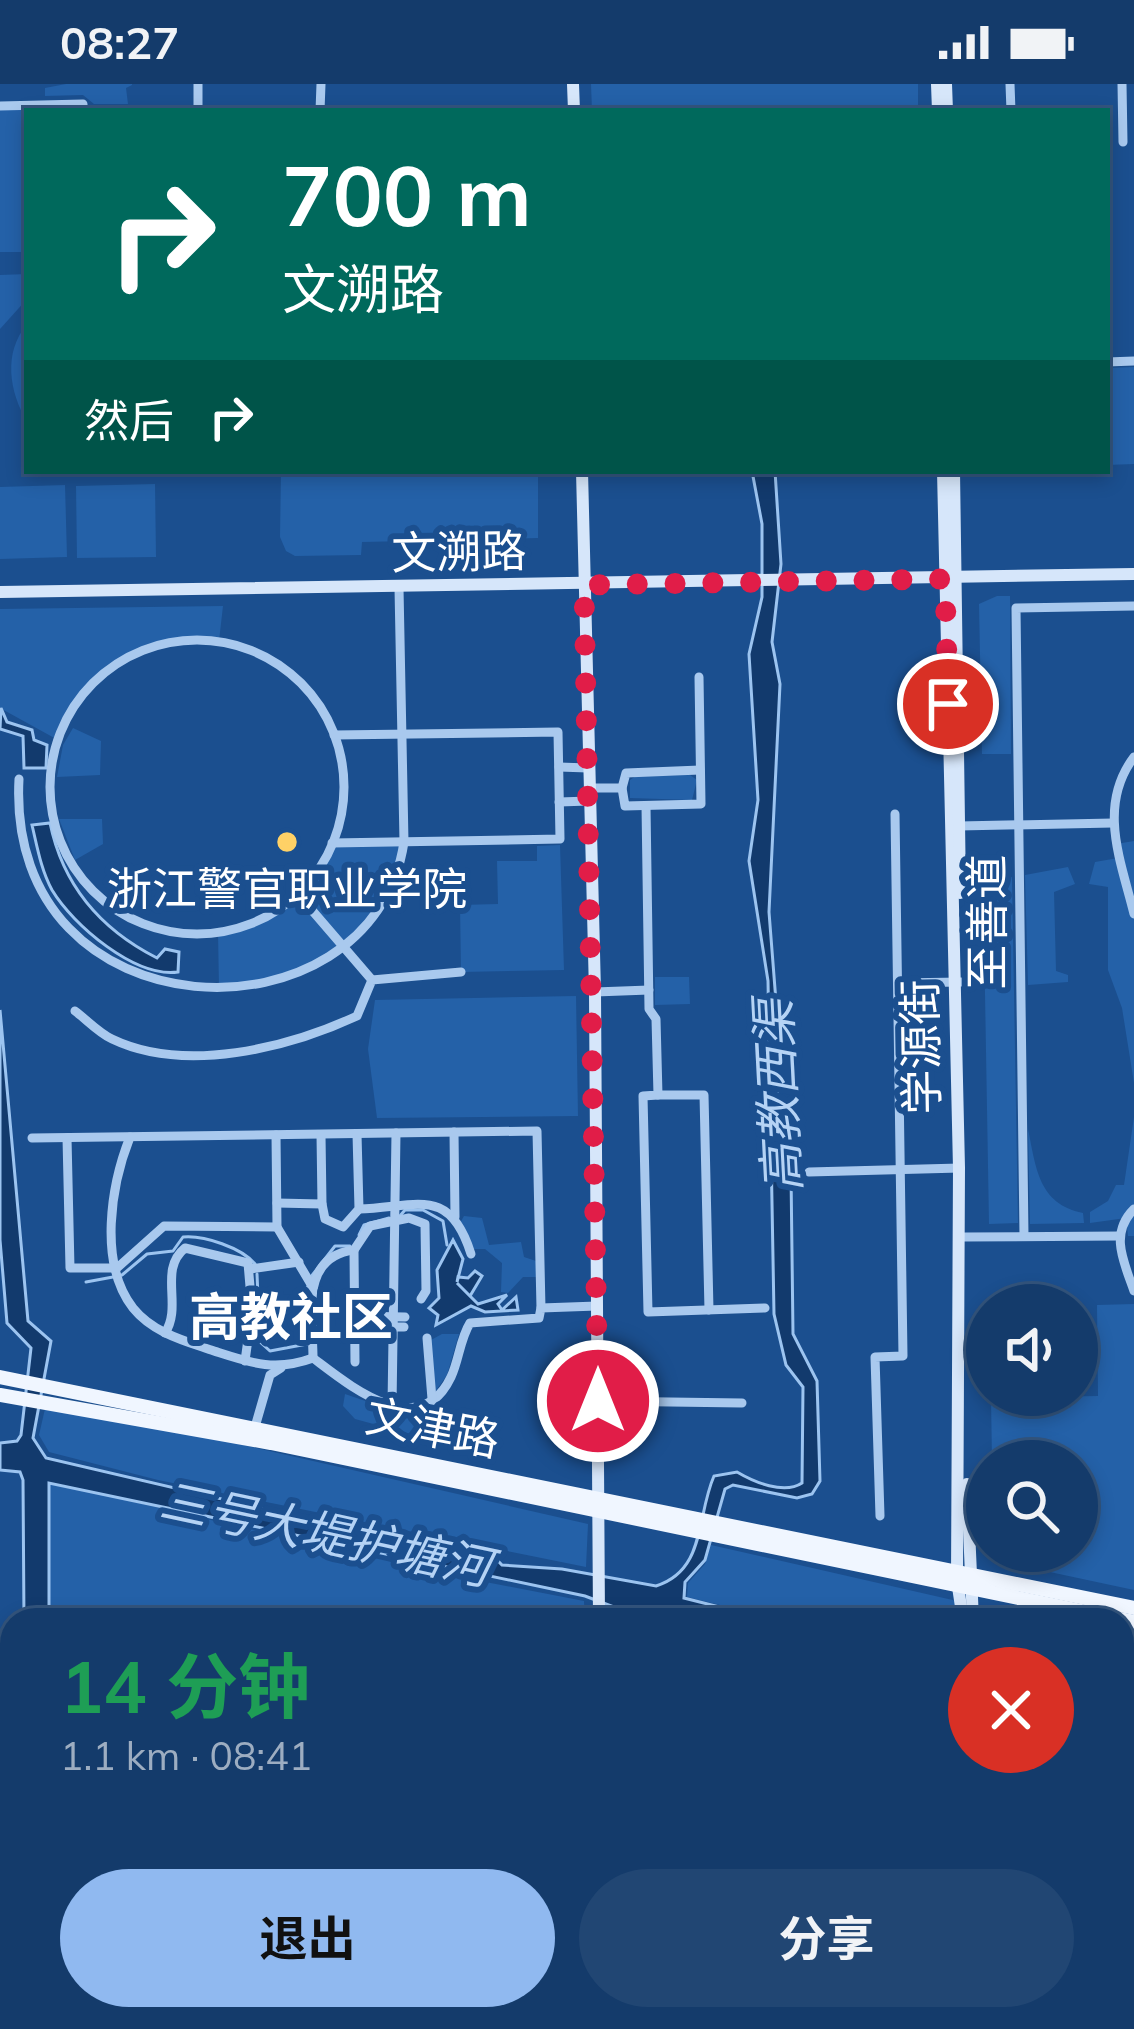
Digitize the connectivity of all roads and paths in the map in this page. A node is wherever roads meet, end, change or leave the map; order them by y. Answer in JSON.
{"nodes":[{"id":1,"x":1122,"y":84,"type":"edge"},
{"id":2,"x":0,"y":106,"type":"edge"},
{"id":3,"x":83,"y":108,"type":"edge"},
{"id":4,"x":1124,"y":142,"type":"dead end"},
{"id":5,"x":582,"y":474,"type":"edge"},
{"id":6,"x":943,"y":474,"type":"edge"},
{"id":7,"x":954,"y":474,"type":"edge"},
{"id":8,"x":1134,"y":574,"type":"edge"},
{"id":9,"x":950,"y":579,"type":"junction"},
{"id":10,"x":584,"y":585,"type":"junction"},
{"id":11,"x":399,"y":588,"type":"junction"},
{"id":12,"x":0,"y":592,"type":"edge"},
{"id":13,"x":1134,"y":607,"type":"edge"},
{"id":14,"x":699,"y":676,"type":"dead end"},
{"id":15,"x":402,"y":734,"type":"junction"},
{"id":16,"x":334,"y":735,"type":"junction"},
{"id":17,"x":1134,"y":757,"type":"edge"},
{"id":18,"x":559,"y":767,"type":"junction"},
{"id":19,"x":588,"y":768,"type":"junction"},
{"id":20,"x":700,"y":770,"type":"junction"},
{"id":21,"x":19,"y":779,"type":"dead end"},
{"id":22,"x":622,"y":788,"type":"junction"},
{"id":23,"x":589,"y":795,"type":"junction"},
{"id":24,"x":18,"y":797,"type":"junction"},
{"id":25,"x":0,"y":798,"type":"edge"},
{"id":26,"x":559,"y":802,"type":"junction"},
{"id":27,"x":646,"y":806,"type":"junction"},
{"id":28,"x":895,"y":814,"type":"dead end"},
{"id":29,"x":1113,"y":823,"type":"junction"},
{"id":30,"x":1018,"y":825,"type":"junction"},
{"id":31,"x":959,"y":826,"type":"junction"},
{"id":32,"x":404,"y":842,"type":"junction"},
{"id":33,"x":332,"y":843,"type":"junction"},
{"id":34,"x":298,"y":894,"type":"junction"},
{"id":35,"x":1134,"y":914,"type":"edge"},
{"id":36,"x":341,"y":944,"type":"junction"},
{"id":37,"x":461,"y":972,"type":"dead end"},
{"id":38,"x":372,"y":980,"type":"junction"},
{"id":39,"x":958,"y":982,"type":"junction"},
{"id":40,"x":898,"y":983,"type":"junction"},
{"id":41,"x":649,"y":990,"type":"junction"},
{"id":42,"x":595,"y":992,"type":"junction"},
{"id":43,"x":75,"y":1011,"type":"dead end"},
{"id":44,"x":658,"y":1095,"type":"junction"},
{"id":45,"x":454,"y":1132,"type":"junction"},
{"id":46,"x":396,"y":1133,"type":"junction"},
{"id":47,"x":357,"y":1134,"type":"junction"},
{"id":48,"x":276,"y":1135,"type":"junction"},
{"id":49,"x":321,"y":1135,"type":"junction"},
{"id":50,"x":130,"y":1137,"type":"junction"},
{"id":51,"x":32,"y":1138,"type":"dead end"},
{"id":52,"x":67,"y":1138,"type":"junction"},
{"id":53,"x":961,"y":1168,"type":"junction"},
{"id":54,"x":900,"y":1169,"type":"junction"},
{"id":55,"x":809,"y":1172,"type":"dead end"},
{"id":56,"x":277,"y":1203,"type":"junction"},
{"id":57,"x":322,"y":1204,"type":"junction"},
{"id":58,"x":358,"y":1209,"type":"junction"},
{"id":59,"x":1134,"y":1210,"type":"edge"},
{"id":60,"x":396,"y":1214,"type":"junction"},
{"id":61,"x":455,"y":1217,"type":"junction"},
{"id":62,"x":214,"y":1226,"type":"junction"},
{"id":63,"x":277,"y":1227,"type":"junction"},
{"id":64,"x":1024,"y":1236,"type":"junction"},
{"id":65,"x":1119,"y":1236,"type":"junction"},
{"id":66,"x":964,"y":1237,"type":"junction"},
{"id":67,"x":211,"y":1246,"type":"junction"},
{"id":68,"x":354,"y":1250,"type":"junction"},
{"id":69,"x":471,"y":1254,"type":"dead end"},
{"id":70,"x":299,"y":1262,"type":"junction"},
{"id":71,"x":254,"y":1269,"type":"junction"},
{"id":72,"x":118,"y":1273,"type":"junction"},
{"id":73,"x":309,"y":1281,"type":"junction"},
{"id":74,"x":1134,"y":1291,"type":"edge"},
{"id":75,"x":421,"y":1299,"type":"dead end"},
{"id":76,"x":597,"y":1306,"type":"junction"},
{"id":77,"x":541,"y":1308,"type":"junction"},
{"id":78,"x":765,"y":1308,"type":"dead end"},
{"id":79,"x":709,"y":1310,"type":"junction"},
{"id":80,"x":354,"y":1322,"type":"junction"},
{"id":81,"x":399,"y":1322,"type":"junction"},
{"id":82,"x":165,"y":1333,"type":"junction"},
{"id":83,"x":427,"y":1338,"type":"dead end"},
{"id":84,"x":313,"y":1358,"type":"junction"},
{"id":85,"x":245,"y":1361,"type":"junction"},
{"id":86,"x":355,"y":1362,"type":"dead end"},
{"id":87,"x":281,"y":1368,"type":"junction"},
{"id":88,"x":0,"y":1376,"type":"edge"},
{"id":89,"x":0,"y":1395,"type":"edge"},
{"id":90,"x":433,"y":1399,"type":"junction"},
{"id":91,"x":598,"y":1401,"type":"junction"},
{"id":92,"x":742,"y":1403,"type":"dead end"},
{"id":93,"x":392,"y":1406,"type":"junction"},
{"id":94,"x":255,"y":1427,"type":"junction"},
{"id":95,"x":598,"y":1505,"type":"junction"},
{"id":96,"x":880,"y":1516,"type":"dead end"},
{"id":97,"x":963,"y":1580,"type":"junction"},
{"id":98,"x":598,"y":1608,"type":"edge"},
{"id":99,"x":963,"y":1608,"type":"edge"},
{"id":100,"x":971,"y":1608,"type":"edge"},
{"id":101,"x":1077,"y":1608,"type":"edge"},
{"id":102,"x":1128,"y":1608,"type":"edge"}],
"edges":[{"from":1,"to":4,"type":"street"},
{"from":2,"to":3,"type":"street"},
{"from":5,"to":10,"type":"main road"},
{"from":6,"to":9,"type":"main road","name":"学源街"},
{"from":7,"to":9,"type":"main road","name":"学源街"},
{"from":8,"to":9,"type":"main road","name":"文溯路"},
{"from":9,"to":10,"type":"main road","name":"文溯路"},
{"from":9,"to":31,"type":"main road","name":"学源街"},
{"from":9,"to":39,"type":"main road","name":"学源街"},
{"from":10,"to":11,"type":"main road","name":"文溯路"},
{"from":10,"to":19,"type":"main road"},
{"from":11,"to":12,"type":"main road","name":"文溯路"},
{"from":11,"to":15,"type":"street"},
{"from":13,"to":30,"type":"street","name":"至善道"},
{"from":14,"to":20,"type":"street"},
{"from":15,"to":16,"type":"street"},
{"from":15,"to":18,"type":"street"},
{"from":15,"to":32,"type":"street"},
{"from":16,"to":33,"type":"street"},
{"from":16,"to":34,"type":"street"},
{"from":17,"to":29,"type":"street"},
{"from":18,"to":19,"type":"street"},
{"from":18,"to":26,"type":"street"},
{"from":19,"to":23,"type":"main road"},
{"from":20,"to":22,"type":"street"},
{"from":20,"to":27,"type":"street"},
{"from":21,"to":24,"type":"street"},
{"from":22,"to":23,"type":"street"},
{"from":22,"to":27,"type":"street"},
{"from":23,"to":26,"type":"street"},
{"from":23,"to":42,"type":"main road"},
{"from":24,"to":25,"type":"street"},
{"from":24,"to":36,"type":"street"},
{"from":26,"to":32,"type":"street"},
{"from":27,"to":41,"type":"street"},
{"from":28,"to":40,"type":"street"},
{"from":29,"to":30,"type":"street"},
{"from":29,"to":35,"type":"street"},
{"from":30,"to":31,"type":"street"},
{"from":30,"to":64,"type":"street","name":"至善道"},
{"from":31,"to":39,"type":"main road","name":"学源街"},
{"from":32,"to":33,"type":"street"},
{"from":32,"to":36,"type":"street"},
{"from":33,"to":34,"type":"street"},
{"from":34,"to":36,"type":"street"},
{"from":36,"to":38,"type":"street"},
{"from":37,"to":38,"type":"street"},
{"from":38,"to":43,"type":"street"},
{"from":39,"to":40,"type":"street"},
{"from":39,"to":53,"type":"main road","name":"学源街"},
{"from":40,"to":54,"type":"street"},
{"from":41,"to":42,"type":"street"},
{"from":41,"to":44,"type":"street"},
{"from":42,"to":76,"type":"main road"},
{"from":44,"to":79,"type":"street"},
{"from":44,"to":79,"type":"street"},
{"from":45,"to":46,"type":"street"},
{"from":45,"to":61,"type":"street"},
{"from":45,"to":77,"type":"street"},
{"from":46,"to":47,"type":"street"},
{"from":46,"to":60,"type":"street"},
{"from":47,"to":49,"type":"street"},
{"from":47,"to":58,"type":"street"},
{"from":48,"to":49,"type":"street"},
{"from":48,"to":50,"type":"street"},
{"from":48,"to":56,"type":"street"},
{"from":49,"to":57,"type":"street"},
{"from":50,"to":52,"type":"street"},
{"from":50,"to":72,"type":"street"},
{"from":51,"to":52,"type":"street"},
{"from":52,"to":72,"type":"street"},
{"from":53,"to":54,"type":"street"},
{"from":53,"to":66,"type":"main road","name":"学源街"},
{"from":53,"to":97,"type":"main road","name":"学源街"},
{"from":54,"to":55,"type":"street"},
{"from":54,"to":96,"type":"street"},
{"from":56,"to":57,"type":"street"},
{"from":56,"to":63,"type":"street"},
{"from":57,"to":58,"type":"street"},
{"from":58,"to":60,"type":"street"},
{"from":59,"to":65,"type":"street"},
{"from":60,"to":61,"type":"street"},
{"from":60,"to":68,"type":"street"},
{"from":60,"to":75,"type":"street"},
{"from":60,"to":81,"type":"street"},
{"from":61,"to":69,"type":"street"},
{"from":62,"to":63,"type":"street"},
{"from":62,"to":67,"type":"street"},
{"from":62,"to":72,"type":"street"},
{"from":63,"to":70,"type":"street"},
{"from":64,"to":65,"type":"street"},
{"from":64,"to":66,"type":"street"},
{"from":65,"to":74,"type":"street"},
{"from":66,"to":97,"type":"main road","name":"学源街"},
{"from":67,"to":71,"type":"street"},
{"from":67,"to":82,"type":"street"},
{"from":68,"to":73,"type":"street"},
{"from":68,"to":80,"type":"street"},
{"from":70,"to":71,"type":"street"},
{"from":70,"to":73,"type":"street"},
{"from":71,"to":85,"type":"street"},
{"from":72,"to":82,"type":"street"},
{"from":73,"to":84,"type":"street"},
{"from":76,"to":77,"type":"street"},
{"from":76,"to":91,"type":"main road"},
{"from":77,"to":90,"type":"street"},
{"from":78,"to":79,"type":"street"},
{"from":80,"to":81,"type":"street"},
{"from":80,"to":86,"type":"street"},
{"from":81,"to":93,"type":"street"},
{"from":82,"to":85,"type":"street"},
{"from":83,"to":90,"type":"street"},
{"from":84,"to":87,"type":"street"},
{"from":84,"to":93,"type":"street"},
{"from":85,"to":87,"type":"street"},
{"from":87,"to":94,"type":"street"},
{"from":88,"to":94,"type":"main road","name":"文津路"},
{"from":89,"to":95,"type":"main road","name":"文津路"},
{"from":90,"to":93,"type":"street"},
{"from":91,"to":92,"type":"street"},
{"from":91,"to":95,"type":"main road"},
{"from":94,"to":95,"type":"main road","name":"文津路"},
{"from":95,"to":97,"type":"main road","name":"文津路"},
{"from":95,"to":98,"type":"main road"},
{"from":97,"to":99,"type":"main road","name":"学源街"},
{"from":97,"to":100,"type":"main road","name":"学源街"},
{"from":97,"to":101,"type":"main road","name":"文津路"},
{"from":97,"to":102,"type":"main road","name":"文津路"}]}
